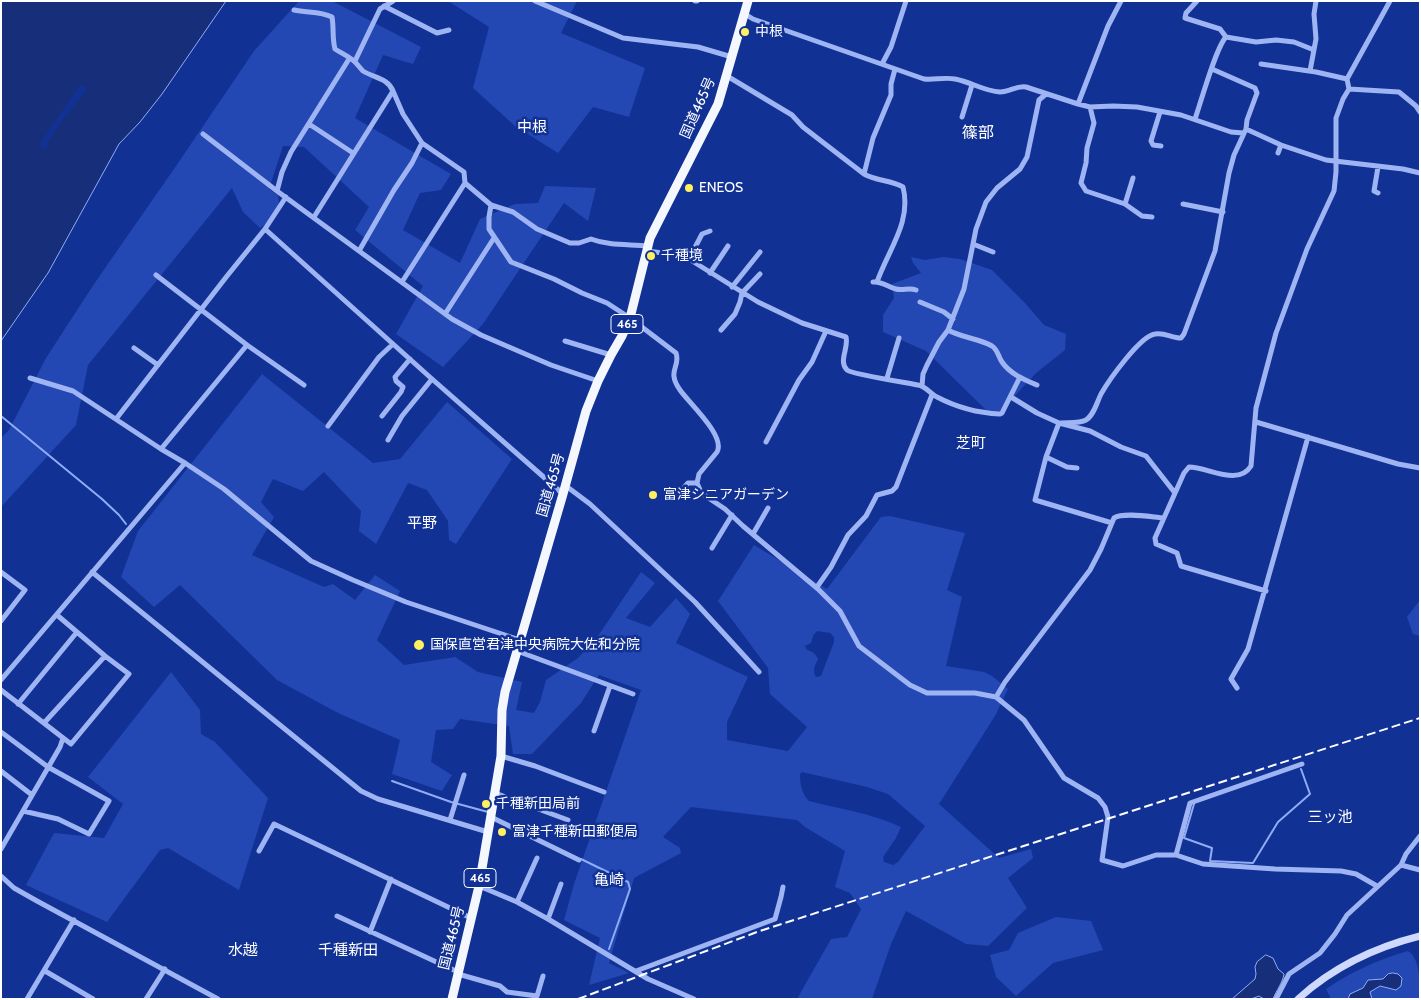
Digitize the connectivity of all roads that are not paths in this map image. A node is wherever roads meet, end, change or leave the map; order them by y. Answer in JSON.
{"nodes":[{"id":1,"x":393,"y":1,"type":"edge"},
{"id":2,"x":534,"y":1,"type":"edge"},
{"id":3,"x":748,"y":1,"type":"edge"},
{"id":4,"x":906,"y":1,"type":"edge"},
{"id":5,"x":1121,"y":1,"type":"edge"},
{"id":6,"x":1197,"y":1,"type":"edge"},
{"id":7,"x":1316,"y":1,"type":"edge"},
{"id":8,"x":1390,"y":1,"type":"edge"},
{"id":9,"x":384,"y":6,"type":"junction"},
{"id":10,"x":294,"y":10,"type":"dead end"},
{"id":11,"x":745,"y":14,"type":"junction"},
{"id":12,"x":449,"y":30,"type":"dead end"},
{"id":13,"x":1226,"y":37,"type":"junction"},
{"id":14,"x":1314,"y":50,"type":"junction"},
{"id":15,"x":732,"y":57,"type":"junction"},
{"id":16,"x":349,"y":58,"type":"junction"},
{"id":17,"x":355,"y":62,"type":"junction"},
{"id":18,"x":882,"y":64,"type":"junction"},
{"id":19,"x":1261,"y":64,"type":"dead end"},
{"id":20,"x":895,"y":69,"type":"junction"},
{"id":21,"x":1212,"y":69,"type":"junction"},
{"id":22,"x":1344,"y":69,"type":"dead end"},
{"id":23,"x":1310,"y":71,"type":"junction"},
{"id":24,"x":1350,"y":72,"type":"junction"},
{"id":25,"x":727,"y":76,"type":"junction"},
{"id":26,"x":1347,"y":79,"type":"junction"},
{"id":27,"x":972,"y":85,"type":"junction"},
{"id":28,"x":1349,"y":89,"type":"junction"},
{"id":29,"x":393,"y":91,"type":"junction"},
{"id":30,"x":1046,"y":94,"type":"junction"},
{"id":31,"x":1078,"y":104,"type":"junction"},
{"id":32,"x":1090,"y":107,"type":"junction"},
{"id":33,"x":1160,"y":112,"type":"junction"},
{"id":34,"x":1420,"y":112,"type":"edge"},
{"id":35,"x":962,"y":117,"type":"dead end"},
{"id":36,"x":1195,"y":119,"type":"junction"},
{"id":37,"x":309,"y":124,"type":"junction"},
{"id":38,"x":1245,"y":131,"type":"junction"},
{"id":39,"x":203,"y":134,"type":"dead end"},
{"id":40,"x":422,"y":143,"type":"junction"},
{"id":41,"x":1281,"y":145,"type":"junction"},
{"id":42,"x":1161,"y":146,"type":"dead end"},
{"id":43,"x":353,"y":153,"type":"junction"},
{"id":44,"x":1278,"y":153,"type":"dead end"},
{"id":45,"x":1336,"y":160,"type":"junction"},
{"id":46,"x":1378,"y":167,"type":"junction"},
{"id":47,"x":1419,"y":172,"type":"edge"},
{"id":48,"x":864,"y":174,"type":"junction"},
{"id":49,"x":1133,"y":178,"type":"dead end"},
{"id":50,"x":465,"y":183,"type":"junction"},
{"id":51,"x":277,"y":191,"type":"junction"},
{"id":52,"x":1378,"y":193,"type":"dead end"},
{"id":53,"x":286,"y":198,"type":"junction"},
{"id":54,"x":1125,"y":204,"type":"junction"},
{"id":55,"x":1183,"y":204,"type":"dead end"},
{"id":56,"x":491,"y":205,"type":"junction"},
{"id":57,"x":1223,"y":212,"type":"junction"},
{"id":58,"x":314,"y":217,"type":"junction"},
{"id":59,"x":1152,"y":218,"type":"dead end"},
{"id":60,"x":266,"y":229,"type":"junction"},
{"id":61,"x":710,"y":231,"type":"dead end"},
{"id":62,"x":494,"y":238,"type":"junction"},
{"id":63,"x":973,"y":244,"type":"junction"},
{"id":64,"x":728,"y":246,"type":"dead end"},
{"id":65,"x":647,"y":248,"type":"junction"},
{"id":66,"x":359,"y":251,"type":"junction"},
{"id":67,"x":760,"y":252,"type":"dead end"},
{"id":68,"x":993,"y":252,"type":"dead end"},
{"id":69,"x":689,"y":259,"type":"junction"},
{"id":70,"x":710,"y":273,"type":"junction"},
{"id":71,"x":156,"y":274,"type":"dead end"},
{"id":72,"x":760,"y":274,"type":"dead end"},
{"id":73,"x":402,"y":282,"type":"junction"},
{"id":74,"x":732,"y":287,"type":"junction"},
{"id":75,"x":916,"y":290,"type":"dead end"},
{"id":76,"x":742,"y":292,"type":"junction"},
{"id":77,"x":920,"y":302,"type":"dead end"},
{"id":78,"x":202,"y":309,"type":"junction"},
{"id":79,"x":445,"y":314,"type":"junction"},
{"id":80,"x":630,"y":318,"type":"junction"},
{"id":81,"x":953,"y":319,"type":"junction"},
{"id":82,"x":721,"y":330,"type":"dead end"},
{"id":83,"x":948,"y":330,"type":"junction"},
{"id":84,"x":826,"y":331,"type":"junction"},
{"id":85,"x":899,"y":338,"type":"dead end"},
{"id":86,"x":565,"y":341,"type":"dead end"},
{"id":87,"x":393,"y":344,"type":"junction"},
{"id":88,"x":246,"y":345,"type":"junction"},
{"id":89,"x":134,"y":348,"type":"dead end"},
{"id":90,"x":611,"y":355,"type":"junction"},
{"id":91,"x":410,"y":359,"type":"junction"},
{"id":92,"x":158,"y":365,"type":"junction"},
{"id":93,"x":1020,"y":377,"type":"junction"},
{"id":94,"x":30,"y":378,"type":"dead end"},
{"id":95,"x":887,"y":378,"type":"junction"},
{"id":96,"x":432,"y":379,"type":"junction"},
{"id":97,"x":598,"y":381,"type":"junction"},
{"id":98,"x":304,"y":385,"type":"dead end"},
{"id":99,"x":1037,"y":385,"type":"dead end"},
{"id":100,"x":922,"y":386,"type":"junction"},
{"id":101,"x":932,"y":395,"type":"junction"},
{"id":102,"x":1011,"y":397,"type":"junction"},
{"id":103,"x":382,"y":416,"type":"dead end"},
{"id":104,"x":116,"y":419,"type":"junction"},
{"id":105,"x":1256,"y":422,"type":"junction"},
{"id":106,"x":1059,"y":423,"type":"junction"},
{"id":107,"x":328,"y":426,"type":"dead end"},
{"id":108,"x":1308,"y":437,"type":"junction"},
{"id":109,"x":388,"y":440,"type":"dead end"},
{"id":110,"x":766,"y":442,"type":"dead end"},
{"id":111,"x":161,"y":449,"type":"junction"},
{"id":112,"x":1046,"y":457,"type":"junction"},
{"id":113,"x":185,"y":463,"type":"junction"},
{"id":114,"x":1077,"y":468,"type":"dead end"},
{"id":115,"x":1420,"y":468,"type":"edge"},
{"id":116,"x":697,"y":482,"type":"junction"},
{"id":117,"x":564,"y":490,"type":"junction"},
{"id":118,"x":1175,"y":493,"type":"junction"},
{"id":119,"x":676,"y":497,"type":"dead end"},
{"id":120,"x":768,"y":508,"type":"dead end"},
{"id":121,"x":732,"y":515,"type":"junction"},
{"id":122,"x":1164,"y":518,"type":"junction"},
{"id":123,"x":1112,"y":522,"type":"junction"},
{"id":124,"x":753,"y":534,"type":"junction"},
{"id":125,"x":712,"y":548,"type":"dead end"},
{"id":126,"x":1,"y":572,"type":"edge"},
{"id":127,"x":92,"y":572,"type":"junction"},
{"id":128,"x":816,"y":587,"type":"junction"},
{"id":129,"x":1266,"y":591,"type":"junction"},
{"id":130,"x":57,"y":614,"type":"junction"},
{"id":131,"x":1,"y":621,"type":"edge"},
{"id":132,"x":77,"y":632,"type":"junction"},
{"id":133,"x":520,"y":640,"type":"junction"},
{"id":134,"x":517,"y":651,"type":"junction"},
{"id":135,"x":105,"y":656,"type":"junction"},
{"id":136,"x":759,"y":672,"type":"dead end"},
{"id":137,"x":1,"y":680,"type":"edge"},
{"id":138,"x":610,"y":686,"type":"junction"},
{"id":139,"x":1237,"y":688,"type":"dead end"},
{"id":140,"x":1,"y":690,"type":"edge"},
{"id":141,"x":634,"y":694,"type":"dead end"},
{"id":142,"x":996,"y":697,"type":"junction"},
{"id":143,"x":18,"y":704,"type":"junction"},
{"id":144,"x":44,"y":723,"type":"junction"},
{"id":145,"x":594,"y":730,"type":"dead end"},
{"id":146,"x":1,"y":732,"type":"edge"},
{"id":147,"x":63,"y":738,"type":"junction"},
{"id":148,"x":501,"y":756,"type":"junction"},
{"id":149,"x":1302,"y":764,"type":"dead end"},
{"id":150,"x":48,"y":767,"type":"junction"},
{"id":151,"x":1,"y":771,"type":"edge"},
{"id":152,"x":464,"y":775,"type":"dead end"},
{"id":153,"x":495,"y":792,"type":"junction"},
{"id":154,"x":604,"y":792,"type":"dead end"},
{"id":155,"x":32,"y":795,"type":"junction"},
{"id":156,"x":23,"y":811,"type":"junction"},
{"id":157,"x":491,"y":817,"type":"junction"},
{"id":158,"x":450,"y":820,"type":"junction"},
{"id":159,"x":568,"y":820,"type":"dead end"},
{"id":160,"x":488,"y":832,"type":"junction"},
{"id":161,"x":1420,"y":836,"type":"edge"},
{"id":162,"x":1,"y":849,"type":"edge"},
{"id":163,"x":259,"y":851,"type":"dead end"},
{"id":164,"x":1176,"y":855,"type":"junction"},
{"id":165,"x":537,"y":858,"type":"dead end"},
{"id":166,"x":579,"y":860,"type":"dead end"},
{"id":167,"x":1401,"y":865,"type":"junction"},
{"id":168,"x":1420,"y":870,"type":"edge"},
{"id":169,"x":1,"y":876,"type":"edge"},
{"id":170,"x":390,"y":879,"type":"junction"},
{"id":171,"x":561,"y":884,"type":"dead end"},
{"id":172,"x":479,"y":886,"type":"junction"},
{"id":173,"x":1377,"y":886,"type":"junction"},
{"id":174,"x":783,"y":887,"type":"dead end"},
{"id":175,"x":516,"y":902,"type":"junction"},
{"id":176,"x":336,"y":916,"type":"dead end"},
{"id":177,"x":471,"y":918,"type":"junction"},
{"id":178,"x":548,"y":919,"type":"junction"},
{"id":179,"x":74,"y":920,"type":"junction"},
{"id":180,"x":370,"y":932,"type":"junction"},
{"id":181,"x":1420,"y":936,"type":"edge"},
{"id":182,"x":165,"y":969,"type":"junction"},
{"id":183,"x":45,"y":971,"type":"junction"},
{"id":184,"x":636,"y":971,"type":"junction"},
{"id":185,"x":458,"y":973,"type":"junction"},
{"id":186,"x":543,"y":976,"type":"dead end"},
{"id":187,"x":27,"y":999,"type":"edge"},
{"id":188,"x":93,"y":999,"type":"edge"},
{"id":189,"x":146,"y":999,"type":"edge"},
{"id":190,"x":218,"y":999,"type":"edge"},
{"id":191,"x":452,"y":999,"type":"edge"},
{"id":192,"x":694,"y":999,"type":"edge"},
{"id":193,"x":1276,"y":999,"type":"edge"},
{"id":194,"x":1298,"y":999,"type":"edge"}],
"edges":[{"from":1,"to":9,"type":"street"},
{"from":2,"to":15,"type":"street"},
{"from":3,"to":11,"type":"highway","name":"国道465号","number":"465"},
{"from":4,"to":18,"type":"street"},
{"from":5,"to":31,"type":"street"},
{"from":6,"to":13,"type":"street"},
{"from":7,"to":14,"type":"street"},
{"from":8,"to":24,"type":"street"},
{"from":9,"to":12,"type":"street"},
{"from":9,"to":17,"type":"street"},
{"from":10,"to":16,"type":"street"},
{"from":11,"to":15,"type":"highway","name":"国道465号","number":"465"},
{"from":11,"to":18,"type":"street"},
{"from":13,"to":14,"type":"street"},
{"from":13,"to":21,"type":"street"},
{"from":14,"to":23,"type":"street"},
{"from":15,"to":25,"type":"highway","name":"国道465号","number":"465"},
{"from":16,"to":17,"type":"street"},
{"from":16,"to":37,"type":"street"},
{"from":17,"to":29,"type":"street"},
{"from":18,"to":20,"type":"street"},
{"from":19,"to":23,"type":"street"},
{"from":20,"to":27,"type":"street"},
{"from":20,"to":48,"type":"street"},
{"from":21,"to":36,"type":"street"},
{"from":21,"to":38,"type":"street"},
{"from":22,"to":24,"type":"street"},
{"from":23,"to":26,"type":"street"},
{"from":24,"to":26,"type":"street"},
{"from":25,"to":48,"type":"street"},
{"from":25,"to":65,"type":"highway","name":"国道465号","number":"465"},
{"from":26,"to":28,"type":"street"},
{"from":27,"to":30,"type":"street"},
{"from":27,"to":35,"type":"street"},
{"from":28,"to":34,"type":"street"},
{"from":28,"to":45,"type":"street"},
{"from":29,"to":40,"type":"street"},
{"from":29,"to":43,"type":"street"},
{"from":30,"to":31,"type":"street"},
{"from":30,"to":63,"type":"street"},
{"from":31,"to":32,"type":"street"},
{"from":32,"to":33,"type":"street"},
{"from":32,"to":54,"type":"street"},
{"from":33,"to":36,"type":"street"},
{"from":33,"to":42,"type":"street"},
{"from":36,"to":38,"type":"street"},
{"from":37,"to":43,"type":"street"},
{"from":37,"to":51,"type":"street"},
{"from":38,"to":41,"type":"street"},
{"from":38,"to":57,"type":"street"},
{"from":39,"to":51,"type":"street"},
{"from":40,"to":50,"type":"street"},
{"from":40,"to":66,"type":"street"},
{"from":41,"to":44,"type":"street"},
{"from":41,"to":45,"type":"street"},
{"from":43,"to":58,"type":"street"},
{"from":45,"to":46,"type":"street"},
{"from":45,"to":105,"type":"street"},
{"from":46,"to":47,"type":"street"},
{"from":46,"to":52,"type":"street"},
{"from":48,"to":75,"type":"street"},
{"from":49,"to":54,"type":"street"},
{"from":50,"to":56,"type":"street"},
{"from":50,"to":73,"type":"street"},
{"from":51,"to":53,"type":"street"},
{"from":53,"to":58,"type":"street"},
{"from":53,"to":60,"type":"street"},
{"from":54,"to":59,"type":"street"},
{"from":55,"to":57,"type":"street"},
{"from":56,"to":62,"type":"street"},
{"from":56,"to":65,"type":"street"},
{"from":57,"to":106,"type":"street"},
{"from":58,"to":66,"type":"street"},
{"from":60,"to":78,"type":"street"},
{"from":60,"to":87,"type":"street"},
{"from":61,"to":69,"type":"street"},
{"from":62,"to":79,"type":"street"},
{"from":62,"to":80,"type":"street"},
{"from":63,"to":68,"type":"street"},
{"from":63,"to":81,"type":"street"},
{"from":64,"to":70,"type":"street"},
{"from":65,"to":69,"type":"street"},
{"from":65,"to":80,"type":"highway","name":"国道465号","number":"465"},
{"from":66,"to":73,"type":"street"},
{"from":67,"to":74,"type":"street"},
{"from":69,"to":70,"type":"street"},
{"from":70,"to":74,"type":"street"},
{"from":71,"to":78,"type":"street"},
{"from":72,"to":76,"type":"street"},
{"from":73,"to":79,"type":"street"},
{"from":74,"to":76,"type":"street"},
{"from":76,"to":82,"type":"street"},
{"from":76,"to":84,"type":"street"},
{"from":77,"to":81,"type":"street"},
{"from":78,"to":88,"type":"street"},
{"from":78,"to":92,"type":"street"},
{"from":79,"to":97,"type":"street"},
{"from":80,"to":90,"type":"highway","name":"国道465号","number":"465"},
{"from":80,"to":116,"type":"street"},
{"from":81,"to":83,"type":"street"},
{"from":83,"to":93,"type":"street"},
{"from":83,"to":100,"type":"street"},
{"from":84,"to":95,"type":"street"},
{"from":84,"to":110,"type":"street"},
{"from":85,"to":95,"type":"street"},
{"from":86,"to":90,"type":"street"},
{"from":87,"to":91,"type":"street"},
{"from":87,"to":107,"type":"street"},
{"from":88,"to":98,"type":"street"},
{"from":88,"to":111,"type":"street"},
{"from":89,"to":92,"type":"street"},
{"from":90,"to":97,"type":"highway","name":"国道465号","number":"465"},
{"from":91,"to":96,"type":"street"},
{"from":91,"to":103,"type":"street"},
{"from":92,"to":104,"type":"street"},
{"from":93,"to":99,"type":"street"},
{"from":93,"to":102,"type":"street"},
{"from":94,"to":104,"type":"street"},
{"from":95,"to":100,"type":"street"},
{"from":96,"to":109,"type":"street"},
{"from":96,"to":117,"type":"street"},
{"from":97,"to":117,"type":"highway","name":"国道465号","number":"465"},
{"from":100,"to":101,"type":"street"},
{"from":101,"to":102,"type":"street"},
{"from":101,"to":128,"type":"street"},
{"from":102,"to":106,"type":"street"},
{"from":104,"to":111,"type":"street"},
{"from":105,"to":108,"type":"street"},
{"from":105,"to":118,"type":"street"},
{"from":106,"to":112,"type":"street"},
{"from":106,"to":118,"type":"street"},
{"from":108,"to":115,"type":"street"},
{"from":108,"to":129,"type":"street"},
{"from":111,"to":113,"type":"street"},
{"from":112,"to":114,"type":"street"},
{"from":112,"to":123,"type":"street"},
{"from":113,"to":127,"type":"street"},
{"from":113,"to":133,"type":"street"},
{"from":116,"to":119,"type":"street"},
{"from":116,"to":121,"type":"street"},
{"from":117,"to":133,"type":"highway","name":"国道465号","number":"465"},
{"from":117,"to":136,"type":"street"},
{"from":118,"to":122,"type":"street"},
{"from":120,"to":124,"type":"street"},
{"from":121,"to":124,"type":"street"},
{"from":121,"to":125,"type":"street"},
{"from":122,"to":123,"type":"street"},
{"from":122,"to":129,"type":"street"},
{"from":123,"to":142,"type":"street"},
{"from":124,"to":128,"type":"street"},
{"from":126,"to":131,"type":"street"},
{"from":127,"to":130,"type":"street"},
{"from":127,"to":158,"type":"street"},
{"from":128,"to":142,"type":"street"},
{"from":129,"to":139,"type":"street"},
{"from":130,"to":132,"type":"street"},
{"from":130,"to":137,"type":"street"},
{"from":132,"to":135,"type":"street"},
{"from":132,"to":143,"type":"street"},
{"from":133,"to":134,"type":"highway","name":"国道465号","number":"465"},
{"from":134,"to":138,"type":"street"},
{"from":134,"to":148,"type":"highway","name":"国道465号","number":"465"},
{"from":135,"to":144,"type":"street"},
{"from":135,"to":147,"type":"street"},
{"from":138,"to":141,"type":"street"},
{"from":138,"to":145,"type":"street"},
{"from":140,"to":143,"type":"street"},
{"from":142,"to":164,"type":"street"},
{"from":143,"to":144,"type":"street"},
{"from":144,"to":147,"type":"street"},
{"from":146,"to":150,"type":"street"},
{"from":147,"to":150,"type":"street"},
{"from":148,"to":153,"type":"highway","name":"国道465号","number":"465"},
{"from":148,"to":154,"type":"street"},
{"from":149,"to":164,"type":"street"},
{"from":150,"to":155,"type":"street"},
{"from":150,"to":156,"type":"street"},
{"from":151,"to":155,"type":"street"},
{"from":152,"to":158,"type":"street"},
{"from":153,"to":157,"type":"highway","name":"国道465号","number":"465"},
{"from":153,"to":159,"type":"street"},
{"from":155,"to":156,"type":"street"},
{"from":156,"to":162,"type":"street"},
{"from":157,"to":160,"type":"highway","name":"国道465号","number":"465"},
{"from":157,"to":166,"type":"street"},
{"from":158,"to":160,"type":"street"},
{"from":160,"to":172,"type":"highway","name":"国道465号","number":"465"},
{"from":161,"to":167,"type":"street"},
{"from":163,"to":170,"type":"street"},
{"from":164,"to":173,"type":"street"},
{"from":165,"to":175,"type":"street"},
{"from":167,"to":168,"type":"street"},
{"from":167,"to":173,"type":"street"},
{"from":169,"to":179,"type":"street"},
{"from":170,"to":177,"type":"street"},
{"from":170,"to":180,"type":"street"},
{"from":171,"to":178,"type":"street"},
{"from":172,"to":175,"type":"street"},
{"from":172,"to":177,"type":"highway","name":"国道465号","number":"465"},
{"from":173,"to":193,"type":"street"},
{"from":174,"to":184,"type":"street"},
{"from":175,"to":178,"type":"street"},
{"from":176,"to":180,"type":"street"},
{"from":177,"to":185,"type":"highway","name":"国道465号","number":"465"},
{"from":178,"to":184,"type":"street"},
{"from":179,"to":182,"type":"street"},
{"from":179,"to":183,"type":"street"},
{"from":180,"to":185,"type":"street"},
{"from":181,"to":194,"type":"main road"},
{"from":182,"to":189,"type":"street"},
{"from":182,"to":190,"type":"street"},
{"from":183,"to":187,"type":"street"},
{"from":183,"to":188,"type":"street"},
{"from":184,"to":192,"type":"street"},
{"from":185,"to":186,"type":"street"},
{"from":185,"to":191,"type":"highway","name":"国道465号","number":"465"}]}
